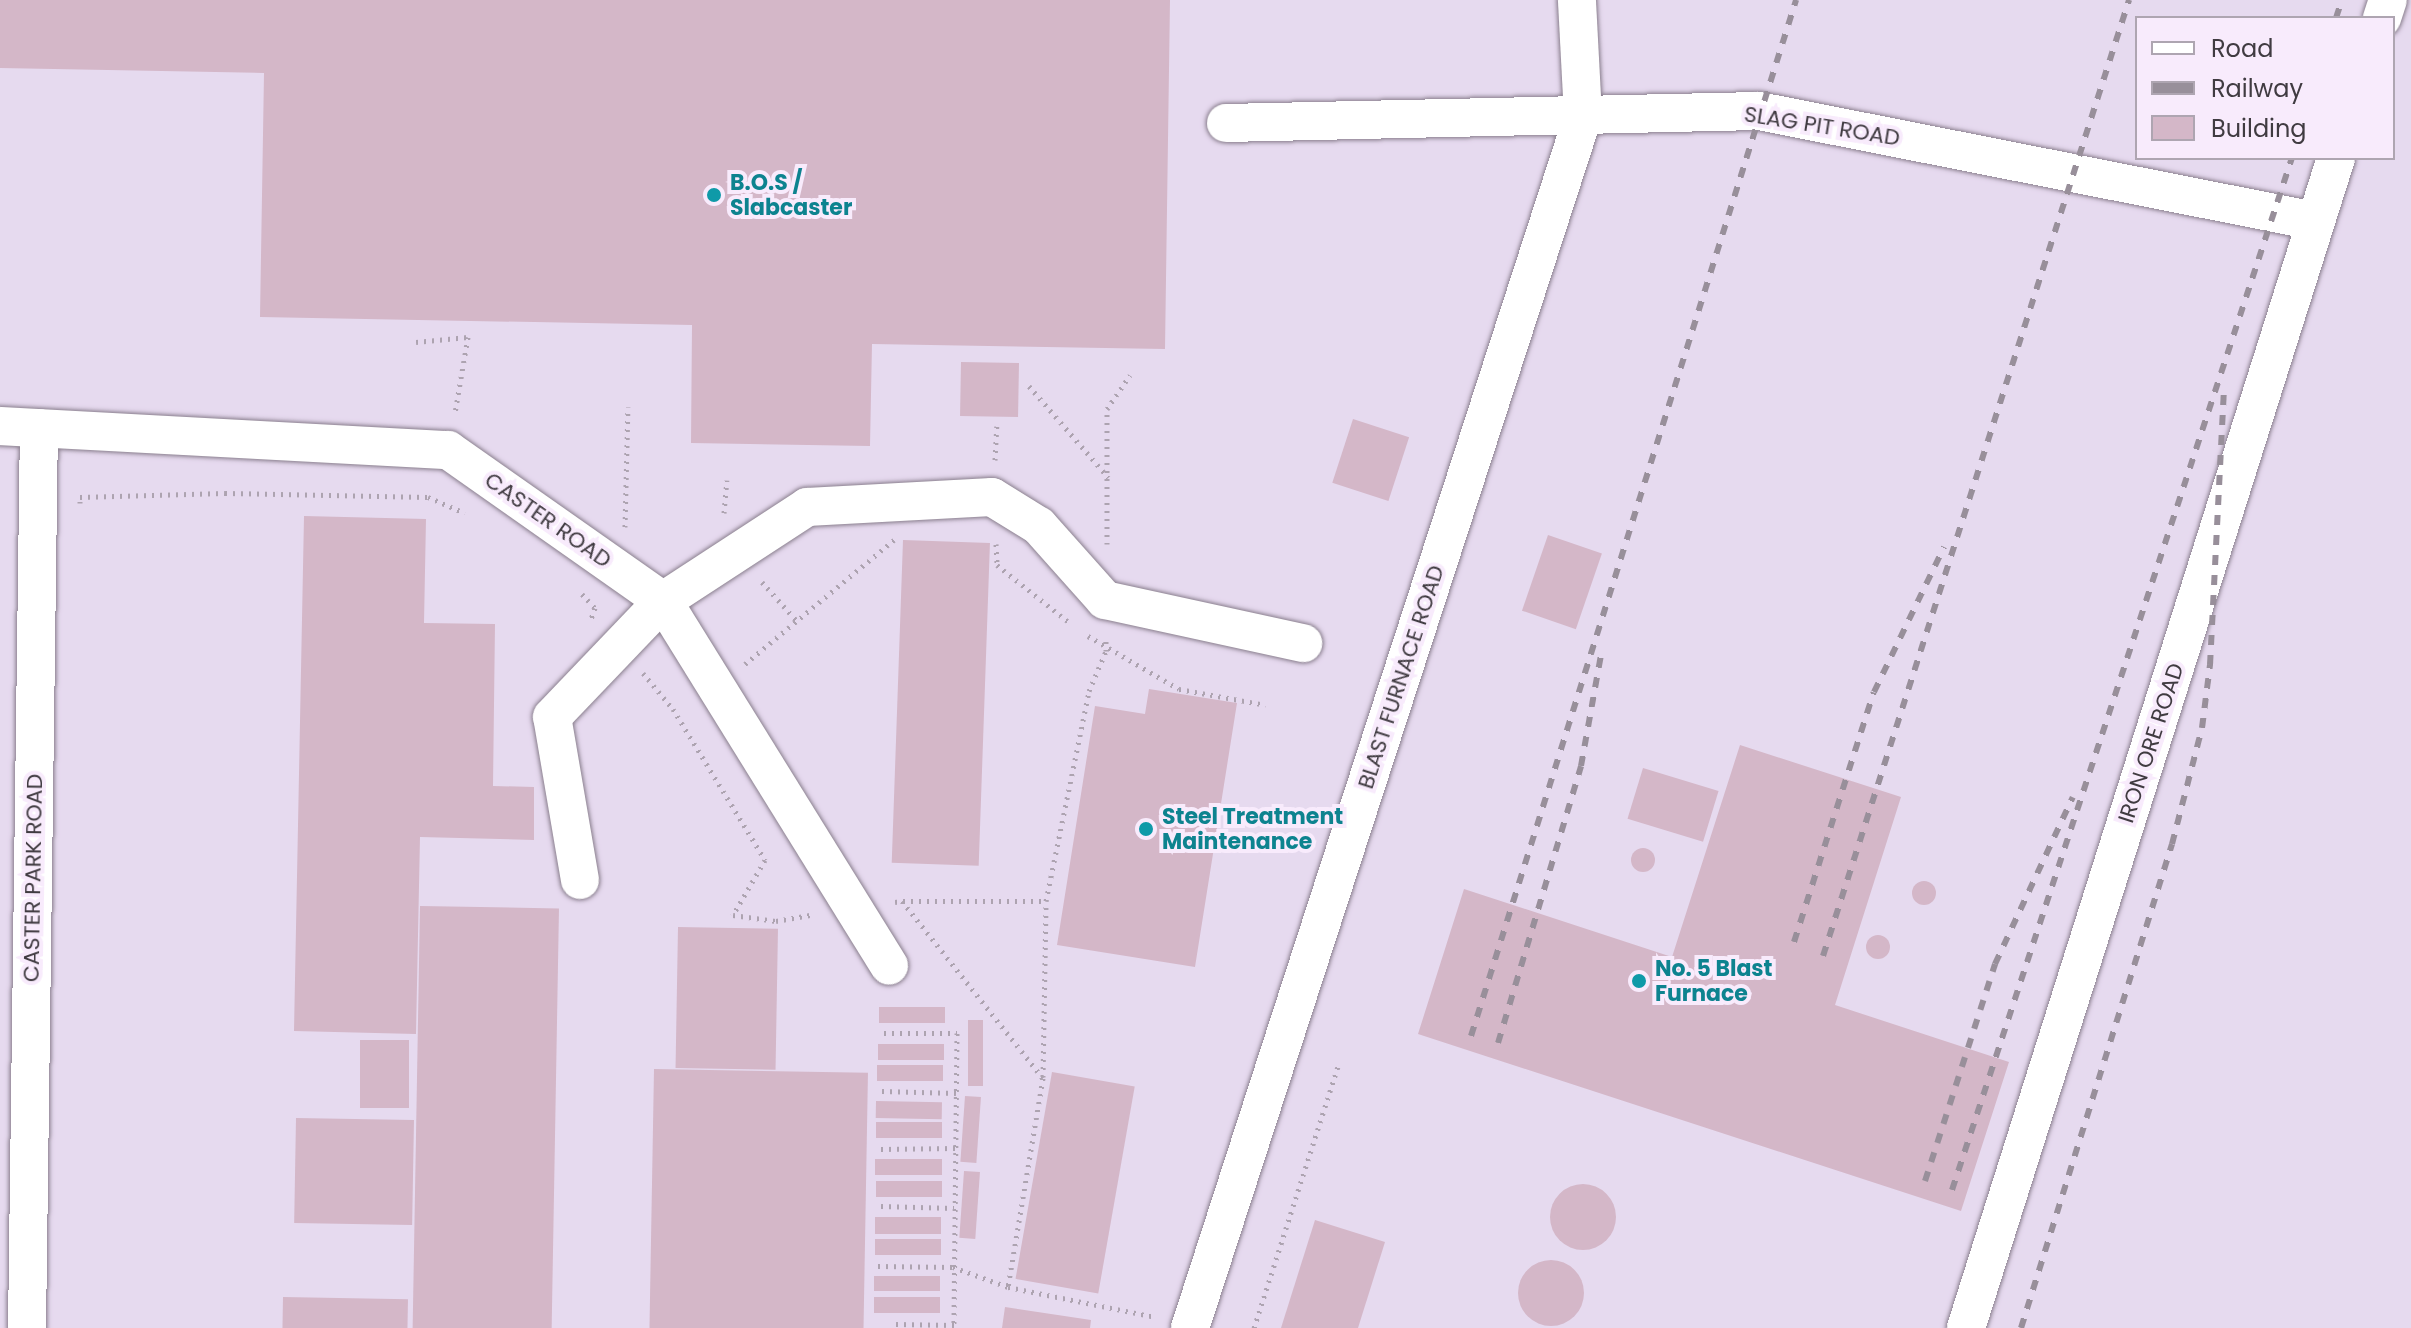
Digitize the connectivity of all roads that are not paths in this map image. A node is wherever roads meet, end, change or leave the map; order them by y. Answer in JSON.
{"nodes":[{"id":1,"x":1577,"y":0,"type":"edge"},
{"id":2,"x":1583,"y":116,"type":"junction"},
{"id":3,"x":1226,"y":123,"type":"dead end"},
{"id":4,"x":2335,"y":160,"type":"edge"},
{"id":5,"x":2315,"y":221,"type":"junction"},
{"id":6,"x":0,"y":426,"type":"edge"},
{"id":7,"x":39,"y":428,"type":"junction"},
{"id":8,"x":663,"y":601,"type":"junction"},
{"id":9,"x":1303,"y":643,"type":"dead end"},
{"id":10,"x":580,"y":880,"type":"dead end"},
{"id":11,"x":889,"y":966,"type":"dead end"},
{"id":12,"x":27,"y":1328,"type":"edge"},
{"id":13,"x":1190,"y":1328,"type":"edge"},
{"id":14,"x":1966,"y":1328,"type":"edge"}],
"edges":[{"from":1,"to":2,"type":"street"},
{"from":2,"to":3,"type":"street","name":"SLAG PIT ROAD"},
{"from":2,"to":5,"type":"street","name":"SLAG PIT ROAD"},
{"from":2,"to":13,"type":"street","name":"BLAST FURNACE ROAD"},
{"from":4,"to":5,"type":"street","name":"IRON ORE ROAD"},
{"from":5,"to":14,"type":"street","name":"IRON ORE ROAD"},
{"from":6,"to":7,"type":"street"},
{"from":7,"to":8,"type":"street","name":"CASTER ROAD"},
{"from":7,"to":12,"type":"street","name":"CASTER PARK ROAD"},
{"from":8,"to":9,"type":"street"},
{"from":8,"to":10,"type":"street"},
{"from":8,"to":11,"type":"street","name":"CASTER ROAD"}]}
